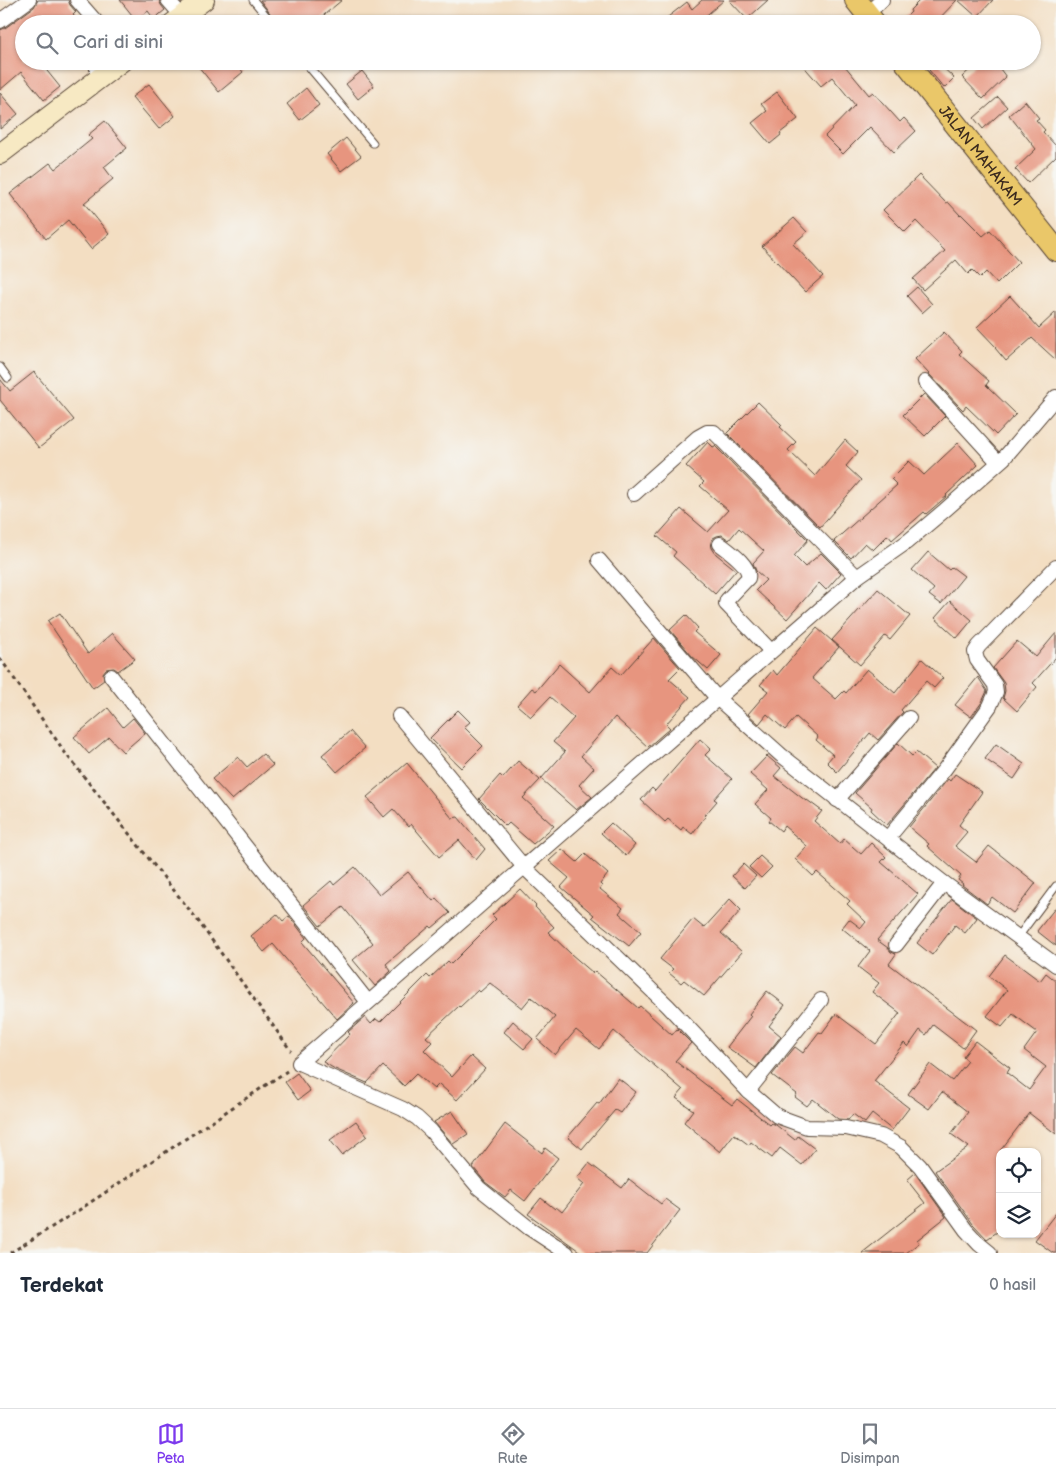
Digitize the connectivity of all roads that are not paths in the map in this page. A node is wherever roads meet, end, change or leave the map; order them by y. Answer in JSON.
{"nodes":[{"id":1,"x":29,"y":0,"type":"edge"},
{"id":2,"x":77,"y":0,"type":"edge"},
{"id":3,"x":168,"y":0,"type":"edge"},
{"id":4,"x":204,"y":0,"type":"edge"},
{"id":5,"x":252,"y":0,"type":"edge"},
{"id":6,"x":90,"y":15,"type":"edge"},
{"id":7,"x":175,"y":15,"type":"edge"},
{"id":8,"x":184,"y":15,"type":"edge"},
{"id":9,"x":265,"y":15,"type":"edge"},
{"id":10,"x":0,"y":21,"type":"edge"},
{"id":11,"x":97,"y":70,"type":"edge"},
{"id":12,"x":312,"y":70,"type":"edge"},
{"id":13,"x":912,"y":70,"type":"edge"},
{"id":14,"x":373,"y":143,"type":"dead end"},
{"id":15,"x":0,"y":154,"type":"edge"},
{"id":16,"x":1056,"y":250,"type":"edge"},
{"id":17,"x":0,"y":367,"type":"edge"},
{"id":18,"x":8,"y":378,"type":"dead end"},
{"id":19,"x":925,"y":382,"type":"dead end"},
{"id":20,"x":1056,"y":397,"type":"edge"},
{"id":21,"x":998,"y":462,"type":"junction"},
{"id":22,"x":634,"y":494,"type":"dead end"},
{"id":23,"x":720,"y":544,"type":"dead end"},
{"id":24,"x":599,"y":560,"type":"dead end"},
{"id":25,"x":1056,"y":567,"type":"edge"},
{"id":26,"x":857,"y":576,"type":"junction"},
{"id":27,"x":771,"y":651,"type":"junction"},
{"id":28,"x":110,"y":676,"type":"dead end"},
{"id":29,"x":717,"y":698,"type":"junction"},
{"id":30,"x":399,"y":716,"type":"dead end"},
{"id":31,"x":909,"y":718,"type":"dead end"},
{"id":32,"x":837,"y":800,"type":"junction"},
{"id":33,"x":888,"y":838,"type":"junction"},
{"id":34,"x":524,"y":867,"type":"junction"},
{"id":35,"x":944,"y":883,"type":"junction"},
{"id":36,"x":1056,"y":886,"type":"edge"},
{"id":37,"x":1018,"y":937,"type":"junction"},
{"id":38,"x":896,"y":946,"type":"dead end"},
{"id":39,"x":1056,"y":965,"type":"edge"},
{"id":40,"x":821,"y":1000,"type":"dead end"},
{"id":41,"x":368,"y":1002,"type":"junction"},
{"id":42,"x":748,"y":1091,"type":"junction"},
{"id":43,"x":980,"y":1250,"type":"edge"},
{"id":44,"x":567,"y":1253,"type":"edge"}],
"edges":[{"from":1,"to":10,"type":"street"},
{"from":2,"to":6,"type":"street"},
{"from":3,"to":7,"type":"street"},
{"from":4,"to":8,"type":"main road"},
{"from":5,"to":9,"type":"lane"},
{"from":11,"to":15,"type":"main road"},
{"from":12,"to":14,"type":"lane"},
{"from":13,"to":16,"type":"main road","name":"JALAN MAHAKAM"},
{"from":17,"to":18,"type":"lane"},
{"from":19,"to":21,"type":"street"},
{"from":20,"to":21,"type":"street"},
{"from":21,"to":26,"type":"street"},
{"from":22,"to":26,"type":"street"},
{"from":23,"to":27,"type":"street"},
{"from":24,"to":29,"type":"street"},
{"from":25,"to":33,"type":"street"},
{"from":26,"to":27,"type":"street"},
{"from":27,"to":29,"type":"street"},
{"from":28,"to":41,"type":"street"},
{"from":29,"to":32,"type":"street"},
{"from":29,"to":34,"type":"street"},
{"from":30,"to":34,"type":"street"},
{"from":31,"to":32,"type":"street"},
{"from":32,"to":33,"type":"street"},
{"from":33,"to":35,"type":"street"},
{"from":34,"to":41,"type":"street"},
{"from":34,"to":42,"type":"street"},
{"from":35,"to":37,"type":"street"},
{"from":35,"to":38,"type":"street"},
{"from":36,"to":37,"type":"lane"},
{"from":37,"to":39,"type":"street"},
{"from":40,"to":42,"type":"street"},
{"from":41,"to":44,"type":"street"},
{"from":42,"to":43,"type":"street"}]}
